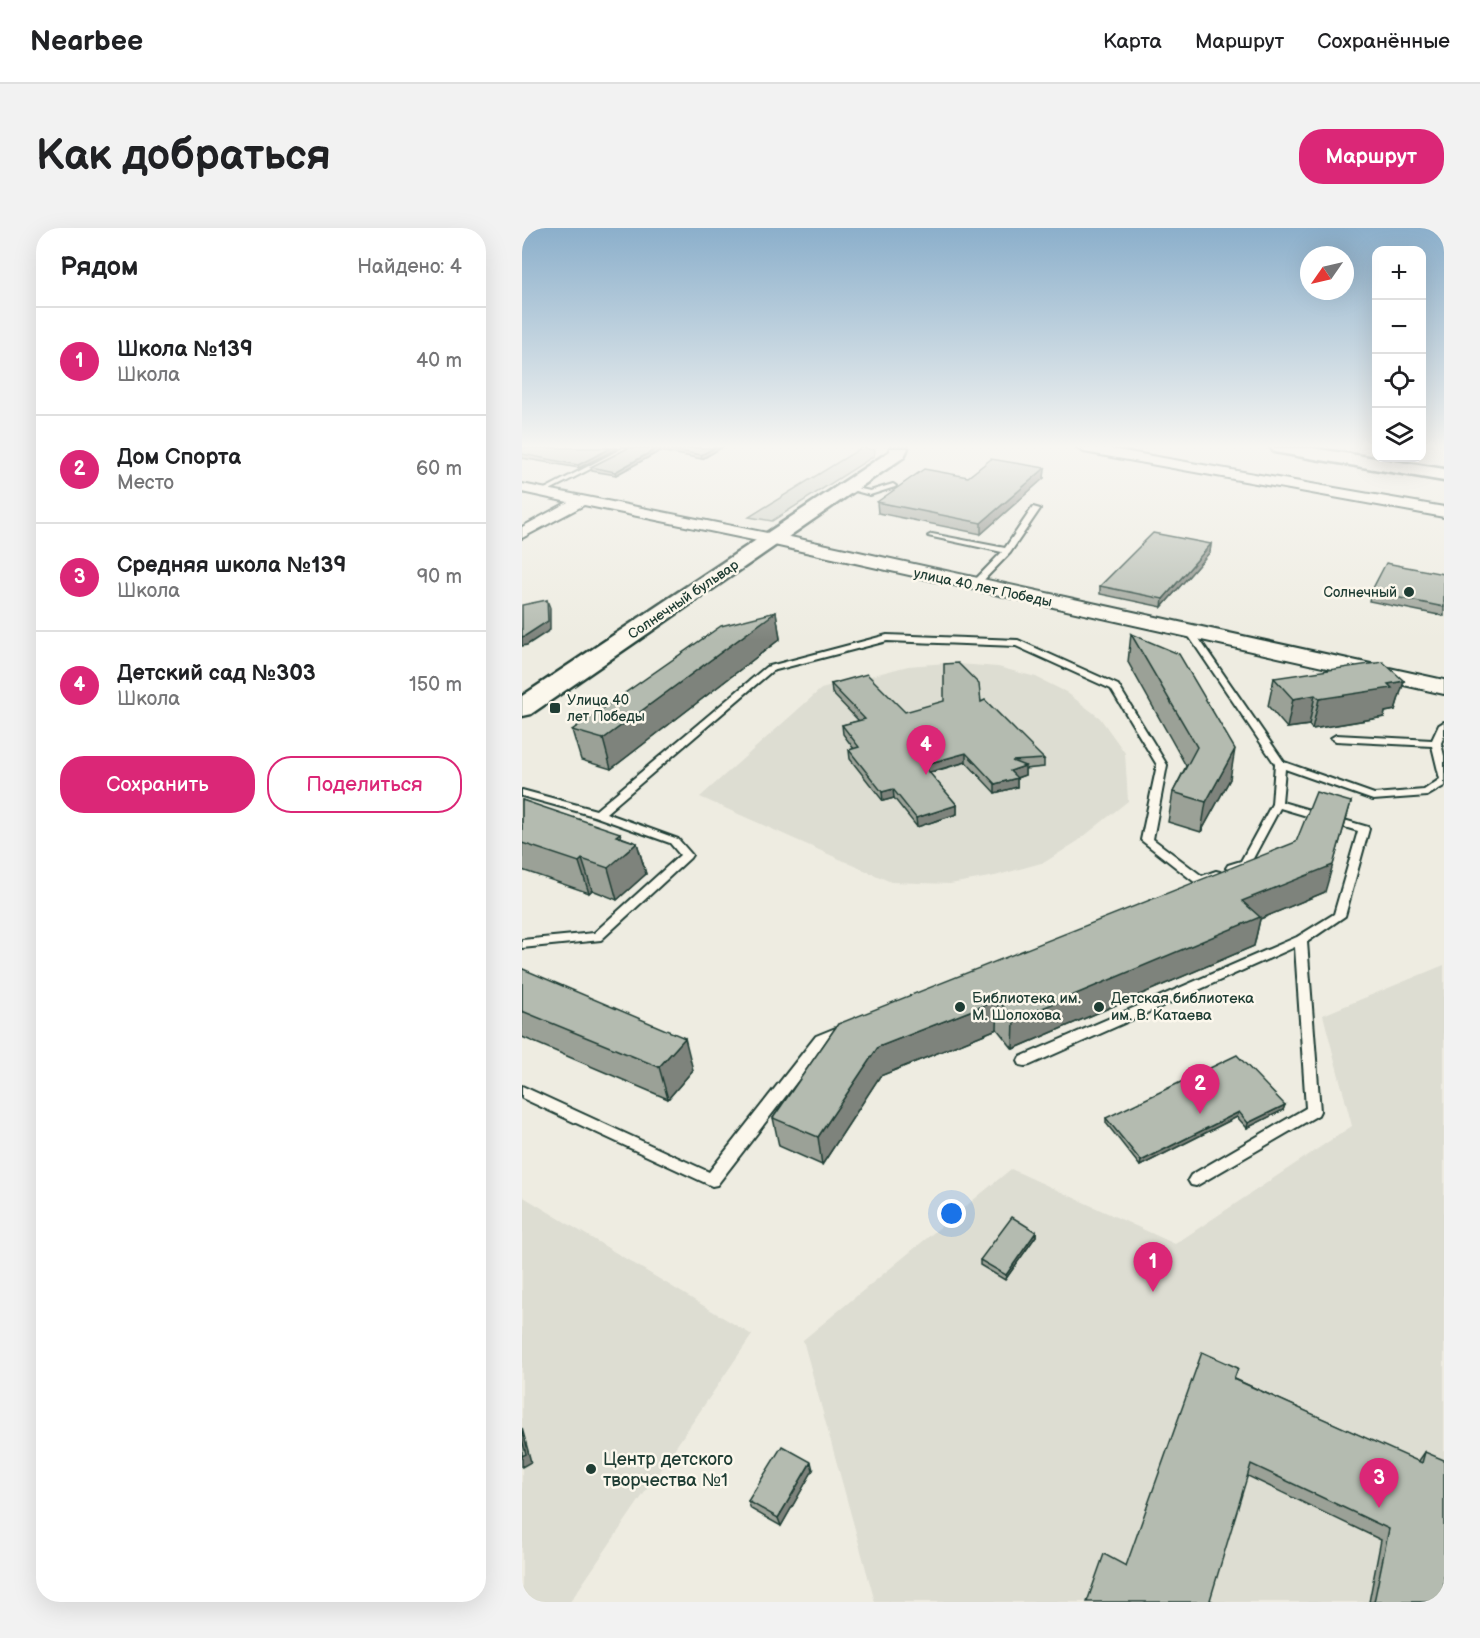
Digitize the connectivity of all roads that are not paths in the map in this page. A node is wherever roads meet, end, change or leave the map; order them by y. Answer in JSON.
{"nodes":[{"id":1,"x":560,"y":512,"type":"edge"},
{"id":2,"x":641,"y":512,"type":"edge"},
{"id":3,"x":812,"y":512,"type":"edge"},
{"id":4,"x":1034,"y":512,"type":"edge"},
{"id":5,"x":522,"y":533,"type":"edge"},
{"id":6,"x":932,"y":536,"type":"dead end"},
{"id":7,"x":772,"y":539,"type":"junction"},
{"id":8,"x":1007,"y":551,"type":"junction"},
{"id":9,"x":974,"y":585,"type":"junction"},
{"id":10,"x":1190,"y":632,"type":"junction"},
{"id":11,"x":1444,"y":687,"type":"edge"},
{"id":12,"x":522,"y":708,"type":"edge"},
{"id":13,"x":1444,"y":725,"type":"edge"},
{"id":14,"x":1336,"y":738,"type":"edge"},
{"id":15,"x":1436,"y":743,"type":"junction"},
{"id":16,"x":1280,"y":764,"type":"junction"},
{"id":17,"x":1444,"y":780,"type":"edge"},
{"id":18,"x":522,"y":793,"type":"edge"},
{"id":19,"x":1278,"y":804,"type":"junction"},
{"id":20,"x":598,"y":814,"type":"junction"},
{"id":21,"x":1301,"y":939,"type":"junction"},
{"id":22,"x":522,"y":944,"type":"edge"},
{"id":23,"x":853,"y":1026,"type":"edge"},
{"id":24,"x":1025,"y":1061,"type":"dead end"},
{"id":25,"x":522,"y":1092,"type":"edge"},
{"id":26,"x":1196,"y":1180,"type":"dead end"}],
"edges":[{"from":1,"to":5,"type":"street"},
{"from":2,"to":7,"type":"street","name":"улица 40 лет Победы"},
{"from":3,"to":7,"type":"main road","name":"Солнечный бульвар"},
{"from":4,"to":8,"type":"lane"},
{"from":6,"to":8,"type":"lane"},
{"from":7,"to":9,"type":"street","name":"улица 40 лет Победы"},
{"from":7,"to":12,"type":"main road","name":"Солнечный бульвар"},
{"from":8,"to":9,"type":"lane"},
{"from":9,"to":10,"type":"street","name":"улица 40 лет Победы"},
{"from":10,"to":11,"type":"street","name":"улица 40 лет Победы"},
{"from":10,"to":16,"type":"lane"},
{"from":13,"to":15,"type":"lane"},
{"from":14,"to":15,"type":"lane"},
{"from":15,"to":17,"type":"lane"},
{"from":16,"to":17,"type":"lane"},
{"from":16,"to":19,"type":"lane"},
{"from":18,"to":20,"type":"lane"},
{"from":19,"to":20,"type":"lane"},
{"from":19,"to":21,"type":"lane"},
{"from":20,"to":22,"type":"lane"},
{"from":21,"to":24,"type":"lane"},
{"from":21,"to":26,"type":"lane"},
{"from":23,"to":25,"type":"lane"}]}
